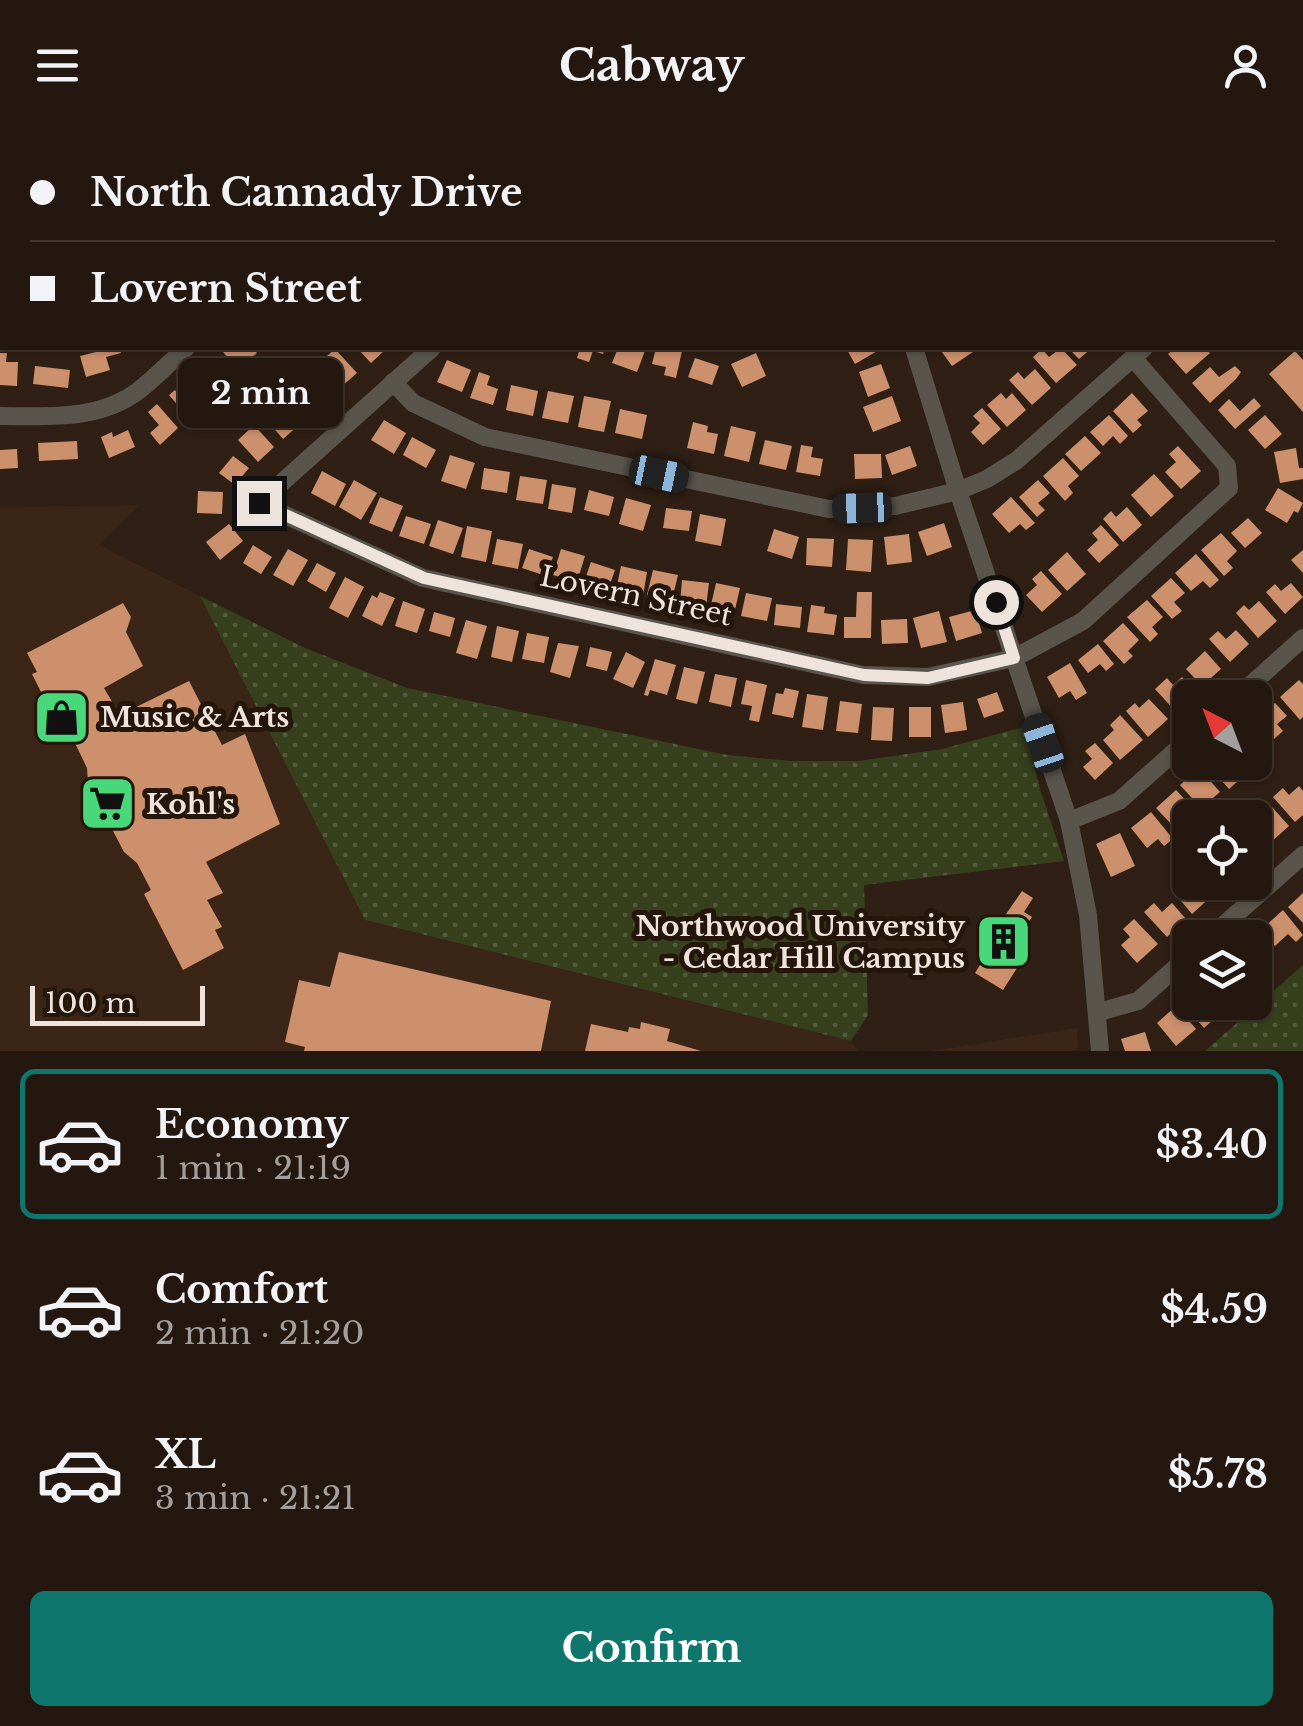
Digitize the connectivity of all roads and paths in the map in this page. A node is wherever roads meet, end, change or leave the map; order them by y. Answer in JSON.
{"nodes":[{"id":1,"x":159,"y":350,"type":"edge"},
{"id":2,"x":184,"y":350,"type":"edge"},
{"id":3,"x":430,"y":350,"type":"edge"},
{"id":4,"x":915,"y":350,"type":"edge"},
{"id":5,"x":1138,"y":353,"type":"edge"},
{"id":6,"x":160,"y":371,"type":"junction"},
{"id":7,"x":393,"y":382,"type":"junction"},
{"id":8,"x":0,"y":416,"type":"edge"},
{"id":9,"x":958,"y":490,"type":"junction"},
{"id":10,"x":1303,"y":638,"type":"edge"},
{"id":11,"x":1014,"y":658,"type":"junction"},
{"id":12,"x":1256,"y":680,"type":"edge"},
{"id":13,"x":1172,"y":754,"type":"edge"},
{"id":14,"x":1069,"y":821,"type":"junction"},
{"id":15,"x":1303,"y":854,"type":"edge"},
{"id":16,"x":1229,"y":920,"type":"edge"},
{"id":17,"x":1172,"y":971,"type":"edge"},
{"id":18,"x":1099,"y":1012,"type":"junction"},
{"id":19,"x":1100,"y":1051,"type":"edge"}],
"edges":[{"from":1,"to":6,"type":"street"},
{"from":2,"to":6,"type":"street"},
{"from":3,"to":7,"type":"street"},
{"from":4,"to":9,"type":"street"},
{"from":5,"to":9,"type":"street"},
{"from":5,"to":11,"type":"street","name":"Lovern Street"},
{"from":6,"to":8,"type":"street"},
{"from":7,"to":9,"type":"street"},
{"from":7,"to":11,"type":"street","name":"Lovern Street"},
{"from":9,"to":11,"type":"street"},
{"from":10,"to":12,"type":"street"},
{"from":11,"to":14,"type":"street"},
{"from":13,"to":14,"type":"street"},
{"from":14,"to":18,"type":"street"},
{"from":15,"to":16,"type":"street"},
{"from":17,"to":18,"type":"street"},
{"from":18,"to":19,"type":"street"}]}
